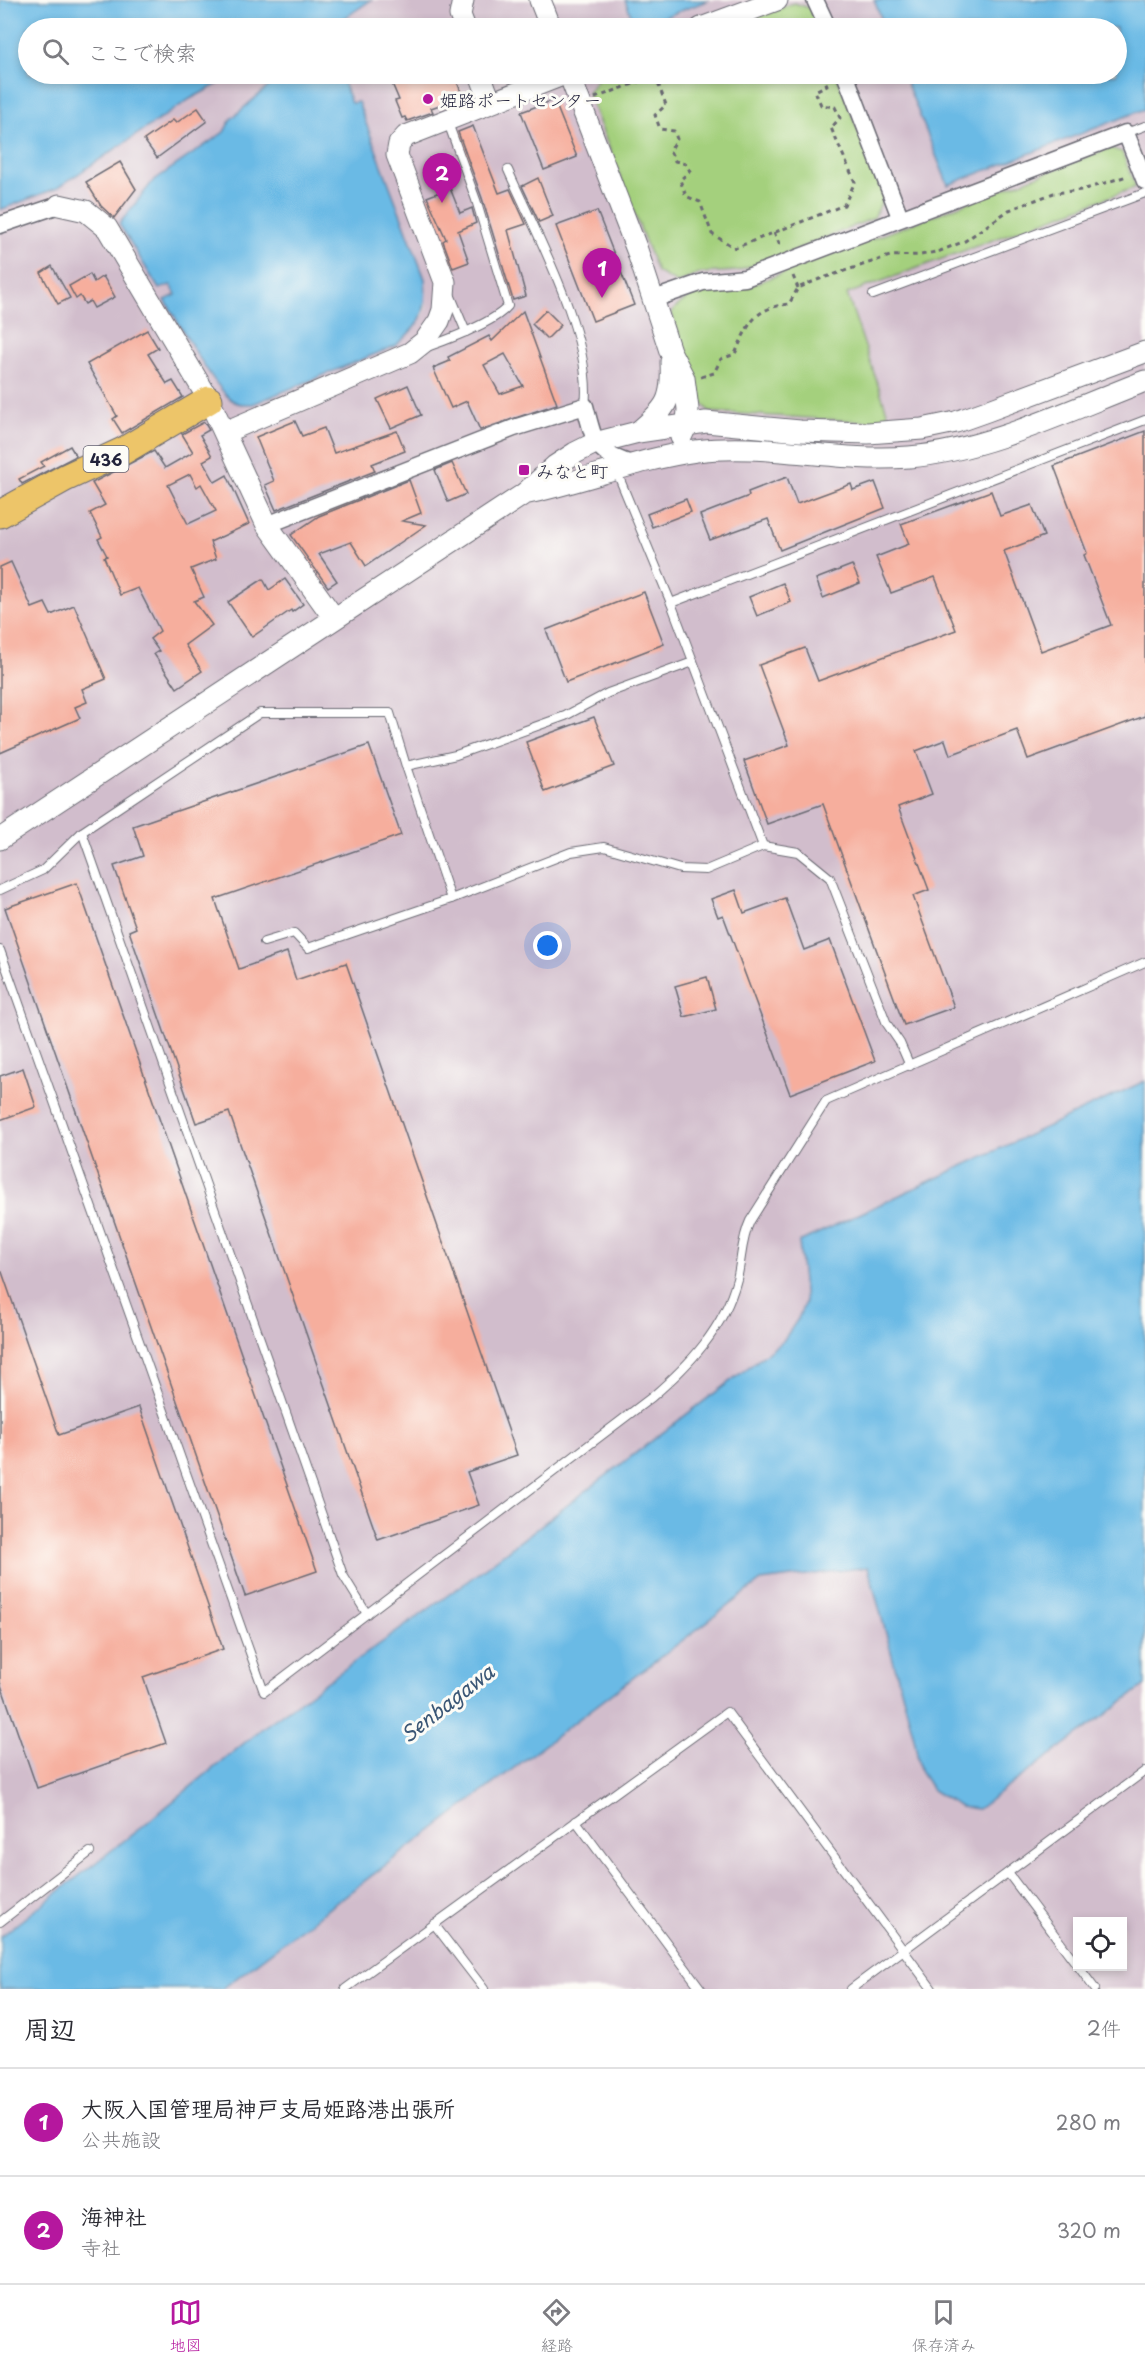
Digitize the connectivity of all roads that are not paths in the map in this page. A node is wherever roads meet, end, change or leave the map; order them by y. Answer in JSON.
{"nodes":[{"id":1,"x":464,"y":0,"type":"edge"},
{"id":2,"x":540,"y":0,"type":"edge"},
{"id":3,"x":777,"y":0,"type":"edge"},
{"id":4,"x":815,"y":0,"type":"edge"},
{"id":5,"x":461,"y":18,"type":"edge"},
{"id":6,"x":547,"y":18,"type":"edge"},
{"id":7,"x":728,"y":18,"type":"edge"},
{"id":8,"x":823,"y":18,"type":"edge"},
{"id":9,"x":484,"y":84,"type":"edge"},
{"id":10,"x":538,"y":84,"type":"edge"},
{"id":11,"x":571,"y":84,"type":"edge"},
{"id":12,"x":849,"y":84,"type":"edge"},
{"id":13,"x":490,"y":101,"type":"junction"},
{"id":14,"x":447,"y":119,"type":"junction"},
{"id":15,"x":1145,"y":126,"type":"edge"},
{"id":16,"x":1126,"y":133,"type":"junction"},
{"id":17,"x":508,"y":170,"type":"dead end"},
{"id":18,"x":1143,"y":176,"type":"edge"},
{"id":19,"x":1145,"y":193,"type":"edge"},
{"id":20,"x":59,"y":205,"type":"joint"},
{"id":21,"x":900,"y":217,"type":"junction"},
{"id":22,"x":0,"y":225,"type":"edge"},
{"id":23,"x":445,"y":282,"type":"junction"},
{"id":24,"x":873,"y":295,"type":"dead end"},
{"id":25,"x":654,"y":299,"type":"junction"},
{"id":26,"x":466,"y":332,"type":"junction"},
{"id":27,"x":670,"y":351,"type":"junction"},
{"id":28,"x":1145,"y":352,"type":"edge"},
{"id":29,"x":410,"y":353,"type":"junction"},
{"id":30,"x":1145,"y":381,"type":"edge"},
{"id":31,"x":670,"y":395,"type":"junction"},
{"id":32,"x":208,"y":400,"type":"junction"},
{"id":33,"x":585,"y":406,"type":"junction"},
{"id":34,"x":1145,"y":420,"type":"edge"},
{"id":35,"x":687,"y":424,"type":"junction"},
{"id":36,"x":225,"y":432,"type":"junction"},
{"id":37,"x":638,"y":432,"type":"junction"},
{"id":38,"x":595,"y":443,"type":"junction"},
{"id":39,"x":719,"y":449,"type":"junction"},
{"id":40,"x":664,"y":458,"type":"junction"},
{"id":41,"x":625,"y":468,"type":"junction"},
{"id":42,"x":524,"y":494,"type":"junction"},
{"id":43,"x":0,"y":514,"type":"edge"},
{"id":44,"x":267,"y":525,"type":"junction"},
{"id":45,"x":671,"y":603,"type":"junction"},
{"id":46,"x":334,"y":618,"type":"junction"},
{"id":47,"x":693,"y":662,"type":"junction"},
{"id":48,"x":406,"y":766,"type":"junction"},
{"id":49,"x":82,"y":832,"type":"junction"},
{"id":50,"x":0,"y":839,"type":"edge"},
{"id":51,"x":764,"y":846,"type":"junction"},
{"id":52,"x":0,"y":890,"type":"edge"},
{"id":53,"x":451,"y":899,"type":"junction"},
{"id":54,"x":264,"y":942,"type":"dead end"},
{"id":55,"x":0,"y":950,"type":"edge"},
{"id":56,"x":1145,"y":962,"type":"edge"},
{"id":57,"x":910,"y":1066,"type":"junction"},
{"id":58,"x":367,"y":1614,"type":"junction"},
{"id":59,"x":1145,"y":1771,"type":"edge"},
{"id":60,"x":576,"y":1821,"type":"junction"},
{"id":61,"x":90,"y":1852,"type":"dead end"},
{"id":62,"x":1008,"y":1873,"type":"junction"},
{"id":63,"x":0,"y":1922,"type":"edge"},
{"id":64,"x":434,"y":1924,"type":"junction"},
{"id":65,"x":904,"y":1950,"type":"junction"},
{"id":66,"x":1073,"y":1959,"type":"edge"},
{"id":67,"x":1082,"y":1971,"type":"edge"},
{"id":68,"x":345,"y":1989,"type":"edge"},
{"id":69,"x":484,"y":1989,"type":"edge"},
{"id":70,"x":701,"y":1989,"type":"edge"},
{"id":71,"x":851,"y":1989,"type":"edge"},
{"id":72,"x":932,"y":1989,"type":"edge"},
{"id":73,"x":1095,"y":1989,"type":"edge"}],
"edges":[{"from":1,"to":5,"type":"street"},
{"from":2,"to":6,"type":"street"},
{"from":3,"to":7,"type":"street"},
{"from":4,"to":8,"type":"street"},
{"from":9,"to":13,"type":"street"},
{"from":10,"to":13,"type":"street"},
{"from":11,"to":25,"type":"street"},
{"from":12,"to":21,"type":"street"},
{"from":13,"to":14,"type":"street"},
{"from":14,"to":23,"type":"street"},
{"from":14,"to":26,"type":"lane"},
{"from":15,"to":16,"type":"lane"},
{"from":16,"to":18,"type":"street"},
{"from":16,"to":21,"type":"street"},
{"from":17,"to":33,"type":"lane"},
{"from":19,"to":24,"type":"lane"},
{"from":20,"to":22,"type":"street"},
{"from":20,"to":32,"type":"street"},
{"from":21,"to":25,"type":"street"},
{"from":23,"to":26,"type":"lane"},
{"from":23,"to":29,"type":"street"},
{"from":25,"to":27,"type":"street"},
{"from":26,"to":29,"type":"lane"},
{"from":27,"to":31,"type":"street"},
{"from":27,"to":35,"type":"street"},
{"from":28,"to":35,"type":"street"},
{"from":29,"to":36,"type":"street"},
{"from":30,"to":39,"type":"street"},
{"from":31,"to":35,"type":"street"},
{"from":31,"to":37,"type":"street"},
{"from":32,"to":36,"type":"street"},
{"from":32,"to":43,"type":"highway","number":"436"},
{"from":33,"to":38,"type":"street"},
{"from":33,"to":44,"type":"street"},
{"from":34,"to":45,"type":"lane"},
{"from":35,"to":37,"type":"street"},
{"from":35,"to":39,"type":"street"},
{"from":35,"to":40,"type":"street"},
{"from":36,"to":44,"type":"street"},
{"from":37,"to":38,"type":"street"},
{"from":38,"to":41,"type":"street"},
{"from":38,"to":42,"type":"street"},
{"from":39,"to":40,"type":"street"},
{"from":40,"to":41,"type":"street"},
{"from":41,"to":42,"type":"street"},
{"from":41,"to":45,"type":"lane"},
{"from":42,"to":46,"type":"street"},
{"from":44,"to":46,"type":"street"},
{"from":45,"to":47,"type":"lane"},
{"from":46,"to":50,"type":"street"},
{"from":47,"to":48,"type":"lane"},
{"from":47,"to":51,"type":"lane"},
{"from":48,"to":49,"type":"lane"},
{"from":48,"to":53,"type":"lane"},
{"from":49,"to":52,"type":"lane"},
{"from":49,"to":58,"type":"lane"},
{"from":51,"to":53,"type":"lane"},
{"from":51,"to":57,"type":"lane"},
{"from":53,"to":54,"type":"lane"},
{"from":55,"to":58,"type":"lane"},
{"from":56,"to":57,"type":"lane"},
{"from":57,"to":58,"type":"lane"},
{"from":59,"to":62,"type":"lane"},
{"from":60,"to":64,"type":"lane"},
{"from":60,"to":65,"type":"lane"},
{"from":60,"to":70,"type":"lane"},
{"from":61,"to":63,"type":"lane"},
{"from":62,"to":65,"type":"lane"},
{"from":62,"to":66,"type":"lane"},
{"from":64,"to":68,"type":"lane"},
{"from":64,"to":69,"type":"lane"},
{"from":65,"to":71,"type":"lane"},
{"from":65,"to":72,"type":"lane"},
{"from":67,"to":73,"type":"lane"}]}
